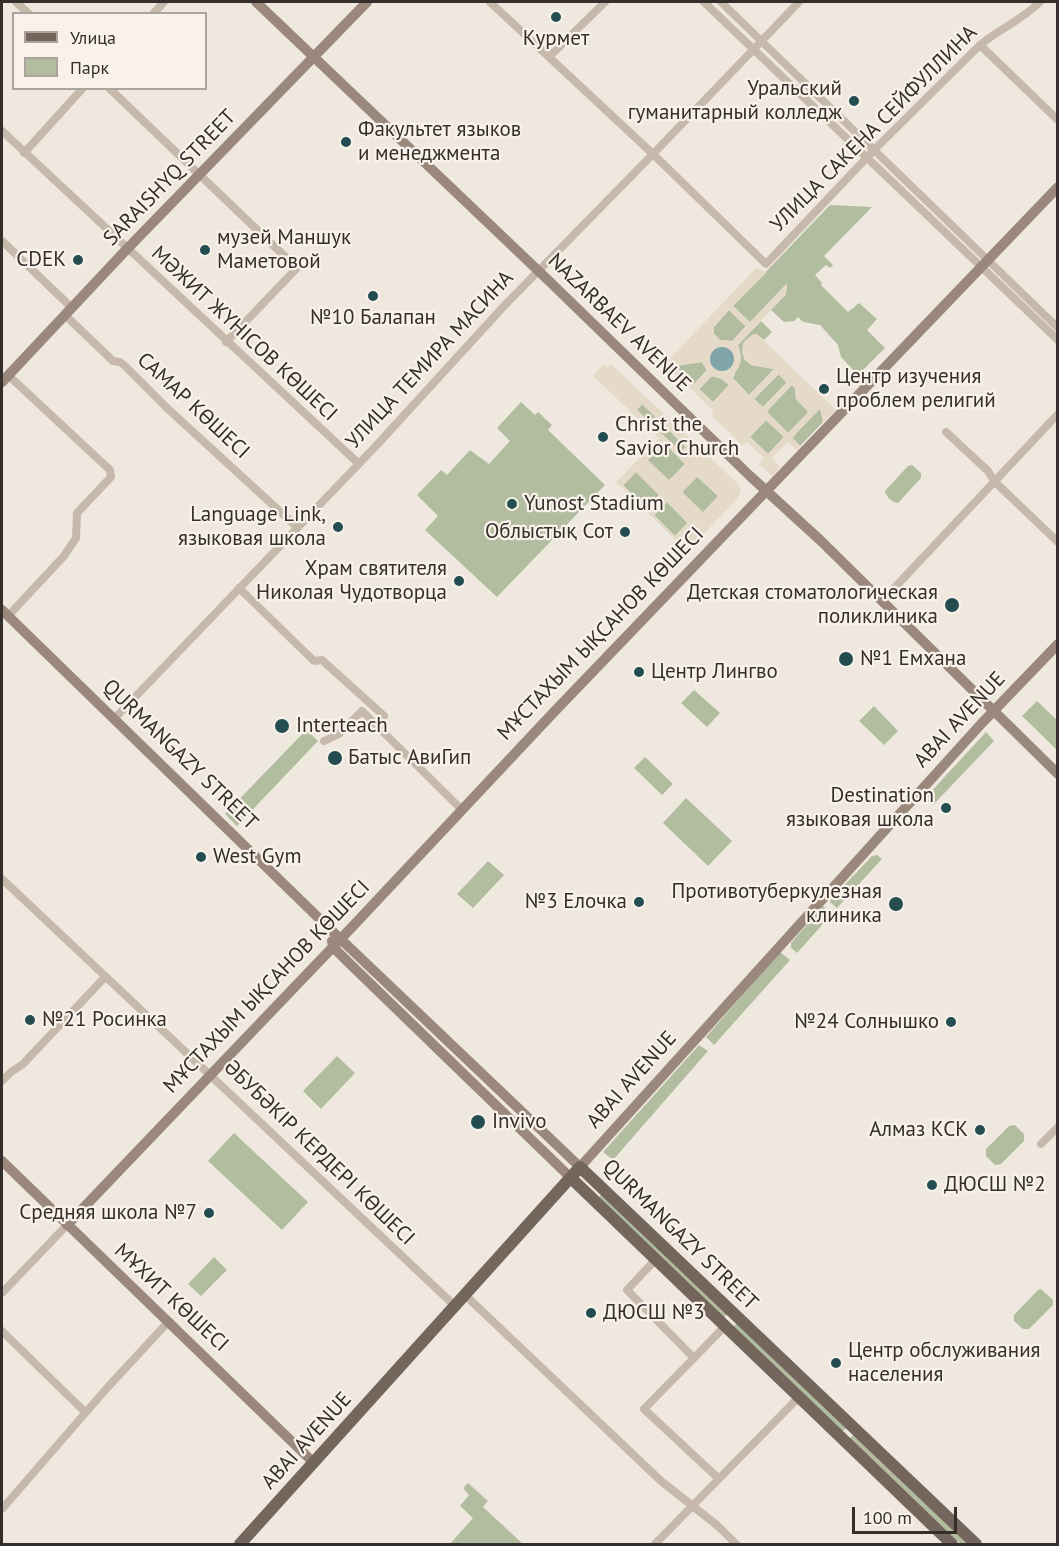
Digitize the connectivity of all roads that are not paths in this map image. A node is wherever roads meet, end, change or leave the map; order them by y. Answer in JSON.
{"nodes":[{"id":1,"x":256,"y":2,"type":"edge"},
{"id":2,"x":367,"y":2,"type":"edge"},
{"id":3,"x":490,"y":2,"type":"edge"},
{"id":4,"x":604,"y":2,"type":"edge"},
{"id":5,"x":704,"y":2,"type":"edge"},
{"id":6,"x":721,"y":2,"type":"edge"},
{"id":7,"x":799,"y":2,"type":"edge"},
{"id":8,"x":1040,"y":2,"type":"edge"},
{"id":9,"x":761,"y":40,"type":"junction"},
{"id":10,"x":980,"y":45,"type":"junction"},
{"id":11,"x":753,"y":48,"type":"junction"},
{"id":12,"x":314,"y":57,"type":"junction"},
{"id":13,"x":549,"y":57,"type":"junction"},
{"id":14,"x":81,"y":90,"type":"edge"},
{"id":15,"x":111,"y":90,"type":"edge"},
{"id":16,"x":1058,"y":120,"type":"edge"},
{"id":17,"x":2,"y":131,"type":"edge"},
{"id":18,"x":874,"y":150,"type":"junction"},
{"id":19,"x":24,"y":153,"type":"junction"},
{"id":20,"x":653,"y":154,"type":"junction"},
{"id":21,"x":868,"y":157,"type":"junction"},
{"id":22,"x":200,"y":175,"type":"junction"},
{"id":23,"x":1058,"y":187,"type":"edge"},
{"id":24,"x":2,"y":241,"type":"edge"},
{"id":25,"x":127,"y":249,"type":"junction"},
{"id":26,"x":984,"y":263,"type":"junction"},
{"id":27,"x":539,"y":272,"type":"junction"},
{"id":28,"x":68,"y":311,"type":"junction"},
{"id":29,"x":1058,"y":328,"type":"edge"},
{"id":30,"x":1058,"y":340,"type":"edge"},
{"id":31,"x":226,"y":342,"type":"junction"},
{"id":32,"x":5,"y":379,"type":"edge"},
{"id":33,"x":1058,"y":414,"type":"edge"},
{"id":34,"x":946,"y":432,"type":"dead end"},
{"id":35,"x":358,"y":463,"type":"junction"},
{"id":36,"x":994,"y":481,"type":"junction"},
{"id":37,"x":766,"y":491,"type":"junction"},
{"id":38,"x":297,"y":527,"type":"junction"},
{"id":39,"x":1058,"y":542,"type":"edge"},
{"id":40,"x":239,"y":588,"type":"junction"},
{"id":41,"x":882,"y":601,"type":"junction"},
{"id":42,"x":5,"y":613,"type":"edge"},
{"id":43,"x":1058,"y":644,"type":"edge"},
{"id":44,"x":994,"y":711,"type":"junction"},
{"id":45,"x":384,"y":716,"type":"dead end"},
{"id":46,"x":114,"y":718,"type":"junction"},
{"id":47,"x":324,"y":741,"type":"dead end"},
{"id":48,"x":1058,"y":774,"type":"edge"},
{"id":49,"x":461,"y":809,"type":"junction"},
{"id":50,"x":2,"y":879,"type":"edge"},
{"id":51,"x":330,"y":929,"type":"junction"},
{"id":52,"x":341,"y":938,"type":"junction"},
{"id":53,"x":333,"y":947,"type":"junction"},
{"id":54,"x":105,"y":977,"type":"junction"},
{"id":55,"x":210,"y":1075,"type":"junction"},
{"id":56,"x":2,"y":1081,"type":"edge"},
{"id":57,"x":1058,"y":1127,"type":"edge"},
{"id":58,"x":1041,"y":1144,"type":"dead end"},
{"id":59,"x":2,"y":1161,"type":"edge"},
{"id":60,"x":580,"y":1167,"type":"junction"},
{"id":61,"x":571,"y":1178,"type":"junction"},
{"id":62,"x":67,"y":1225,"type":"junction"},
{"id":63,"x":656,"y":1260,"type":"junction"},
{"id":64,"x":2,"y":1293,"type":"edge"},
{"id":65,"x":465,"y":1295,"type":"junction"},
{"id":66,"x":455,"y":1306,"type":"junction"},
{"id":67,"x":736,"y":1315,"type":"junction"},
{"id":68,"x":170,"y":1321,"type":"junction"},
{"id":69,"x":725,"y":1326,"type":"junction"},
{"id":70,"x":2,"y":1331,"type":"edge"},
{"id":71,"x":694,"y":1358,"type":"junction"},
{"id":72,"x":799,"y":1397,"type":"junction"},
{"id":73,"x":85,"y":1412,"type":"junction"},
{"id":74,"x":854,"y":1428,"type":"junction"},
{"id":75,"x":842,"y":1439,"type":"junction"},
{"id":76,"x":314,"y":1462,"type":"junction"},
{"id":77,"x":718,"y":1478,"type":"junction"},
{"id":78,"x":691,"y":1505,"type":"junction"},
{"id":79,"x":2,"y":1509,"type":"edge"},
{"id":80,"x":240,"y":1545,"type":"edge"},
{"id":81,"x":655,"y":1545,"type":"edge"},
{"id":82,"x":736,"y":1545,"type":"edge"},
{"id":83,"x":952,"y":1545,"type":"edge"},
{"id":84,"x":976,"y":1545,"type":"edge"}],
"edges":[{"from":1,"to":12,"type":"street","name":"NAZARBAEV AVENUE"},
{"from":2,"to":12,"type":"street","name":"SARAISHYQ STREET"},
{"from":3,"to":13,"type":"street"},
{"from":4,"to":13,"type":"street"},
{"from":5,"to":11,"type":"street"},
{"from":6,"to":9,"type":"street"},
{"from":7,"to":9,"type":"street","name":"УЛИЦА ТЕМИРА МАСИНА"},
{"from":8,"to":10,"type":"street","name":"УЛИЦА САКЕНА СЕЙФУЛЛИНА"},
{"from":9,"to":11,"type":"street","name":"УЛИЦА ТЕМИРА МАСИНА"},
{"from":9,"to":18,"type":"street"},
{"from":10,"to":16,"type":"street"},
{"from":10,"to":18,"type":"street","name":"УЛИЦА САКЕНА СЕЙФУЛЛИНА"},
{"from":11,"to":20,"type":"street","name":"УЛИЦА ТЕМИРА МАСИНА"},
{"from":11,"to":21,"type":"street"},
{"from":12,"to":22,"type":"street","name":"SARAISHYQ STREET"},
{"from":12,"to":27,"type":"street","name":"NAZARBAEV AVENUE"},
{"from":13,"to":20,"type":"street"},
{"from":14,"to":19,"type":"street"},
{"from":15,"to":22,"type":"street"},
{"from":17,"to":19,"type":"street","name":"МӘЖИТ ЖҮНІСОВ КӨШЕСІ"},
{"from":18,"to":21,"type":"street","name":"УЛИЦА САКЕНА СЕЙФУЛЛИНА"},
{"from":18,"to":26,"type":"street"},
{"from":19,"to":25,"type":"street","name":"МӘЖИТ ЖҮНІСОВ КӨШЕСІ"},
{"from":20,"to":21,"type":"street","name":"УЛИЦА САКЕНА СЕЙФУЛЛИНА"},
{"from":20,"to":27,"type":"street","name":"УЛИЦА ТЕМИРА МАСИНА"},
{"from":21,"to":26,"type":"street"},
{"from":22,"to":25,"type":"street","name":"SARAISHYQ STREET"},
{"from":22,"to":31,"type":"street"},
{"from":23,"to":26,"type":"street","name":"МҰСТАХЫМ ЫҚСАНОВ КӨШЕСІ"},
{"from":24,"to":28,"type":"street","name":"САМАР КӨШЕСІ"},
{"from":25,"to":28,"type":"street","name":"SARAISHYQ STREET"},
{"from":25,"to":31,"type":"street","name":"МӘЖИТ ЖҮНІСОВ КӨШЕСІ"},
{"from":26,"to":29,"type":"street"},
{"from":26,"to":30,"type":"street"},
{"from":26,"to":37,"type":"street","name":"МҰСТАХЫМ ЫҚСАНОВ КӨШЕСІ"},
{"from":27,"to":35,"type":"street","name":"УЛИЦА ТЕМИРА МАСИНА"},
{"from":27,"to":37,"type":"street","name":"NAZARBAEV AVENUE"},
{"from":28,"to":32,"type":"street","name":"SARAISHYQ STREET"},
{"from":28,"to":38,"type":"street","name":"САМАР КӨШЕСІ"},
{"from":31,"to":35,"type":"street","name":"МӘЖИТ ЖҮНІСОВ КӨШЕСІ"},
{"from":32,"to":42,"type":"street"},
{"from":33,"to":36,"type":"street"},
{"from":34,"to":36,"type":"street"},
{"from":35,"to":38,"type":"street","name":"УЛИЦА ТЕМИРА МАСИНА"},
{"from":36,"to":39,"type":"street"},
{"from":36,"to":41,"type":"street"},
{"from":37,"to":41,"type":"street","name":"NAZARBAEV AVENUE"},
{"from":37,"to":49,"type":"street","name":"МҰСТАХЫМ ЫҚСАНОВ КӨШЕСІ"},
{"from":38,"to":40,"type":"street","name":"УЛИЦА ТЕМИРА МАСИНА"},
{"from":40,"to":45,"type":"street"},
{"from":40,"to":46,"type":"street","name":"УЛИЦА ТЕМИРА МАСИНА"},
{"from":41,"to":44,"type":"street","name":"NAZARBAEV AVENUE"},
{"from":42,"to":46,"type":"street","name":"QURMANGAZY STREET"},
{"from":43,"to":44,"type":"street","name":"ABAI AVENUE"},
{"from":44,"to":48,"type":"street","name":"NAZARBAEV AVENUE"},
{"from":44,"to":60,"type":"street","name":"ABAI AVENUE"},
{"from":46,"to":51,"type":"street","name":"QURMANGAZY STREET"},
{"from":47,"to":49,"type":"street"},
{"from":49,"to":52,"type":"street","name":"МҰСТАХЫМ ЫҚСАНОВ КӨШЕСІ"},
{"from":50,"to":54,"type":"street","name":"ӘБУБӘКІР КЕРДЕРІ КӨШЕСІ"},
{"from":51,"to":52,"type":"street","name":"QURMANGAZY STREET"},
{"from":51,"to":53,"type":"street"},
{"from":52,"to":53,"type":"street","name":"МҰСТАХЫМ ЫҚСАНОВ КӨШЕСІ"},
{"from":52,"to":60,"type":"street","name":"QURMANGAZY STREET"},
{"from":53,"to":55,"type":"street","name":"МҰСТАХЫМ ЫҚСАНОВ КӨШЕСІ"},
{"from":53,"to":61,"type":"street","name":"QURMANGAZY STREET"},
{"from":54,"to":55,"type":"street","name":"ӘБУБӘКІР КЕРДЕРІ КӨШЕСІ"},
{"from":54,"to":56,"type":"street"},
{"from":55,"to":62,"type":"street","name":"МҰСТАХЫМ ЫҚСАНОВ КӨШЕСІ"},
{"from":55,"to":66,"type":"street","name":"ӘБУБӘКІР КЕРДЕРІ КӨШЕСІ"},
{"from":57,"to":58,"type":"street"},
{"from":59,"to":62,"type":"street","name":"МҰХИТ КӨШЕСІ"},
{"from":60,"to":61,"type":"main road","name":"ABAI AVENUE"},
{"from":60,"to":67,"type":"main road","name":"QURMANGAZY STREET"},
{"from":61,"to":63,"type":"main road","name":"QURMANGAZY STREET"},
{"from":61,"to":65,"type":"main road","name":"ABAI AVENUE"},
{"from":62,"to":64,"type":"street","name":"МҰСТАХЫМ ЫҚСАНОВ КӨШЕСІ"},
{"from":62,"to":68,"type":"street","name":"МҰХИТ КӨШЕСІ"},
{"from":63,"to":69,"type":"main road","name":"QURMANGAZY STREET"},
{"from":63,"to":71,"type":"street"},
{"from":65,"to":66,"type":"main road","name":"ABAI AVENUE"},
{"from":65,"to":78,"type":"street"},
{"from":66,"to":76,"type":"main road","name":"ABAI AVENUE"},
{"from":67,"to":69,"type":"main road"},
{"from":67,"to":74,"type":"main road","name":"QURMANGAZY STREET"},
{"from":68,"to":73,"type":"street"},
{"from":68,"to":76,"type":"street","name":"МҰХИТ КӨШЕСІ"},
{"from":69,"to":71,"type":"street"},
{"from":69,"to":72,"type":"main road","name":"QURMANGAZY STREET"},
{"from":70,"to":73,"type":"street"},
{"from":71,"to":77,"type":"street"},
{"from":72,"to":75,"type":"main road","name":"QURMANGAZY STREET"},
{"from":72,"to":77,"type":"street"},
{"from":73,"to":79,"type":"street"},
{"from":74,"to":75,"type":"main road"},
{"from":74,"to":84,"type":"main road","name":"QURMANGAZY STREET"},
{"from":75,"to":83,"type":"main road","name":"QURMANGAZY STREET"},
{"from":76,"to":80,"type":"main road","name":"ABAI AVENUE"},
{"from":77,"to":78,"type":"street"},
{"from":78,"to":81,"type":"street"},
{"from":78,"to":82,"type":"street"}]}
